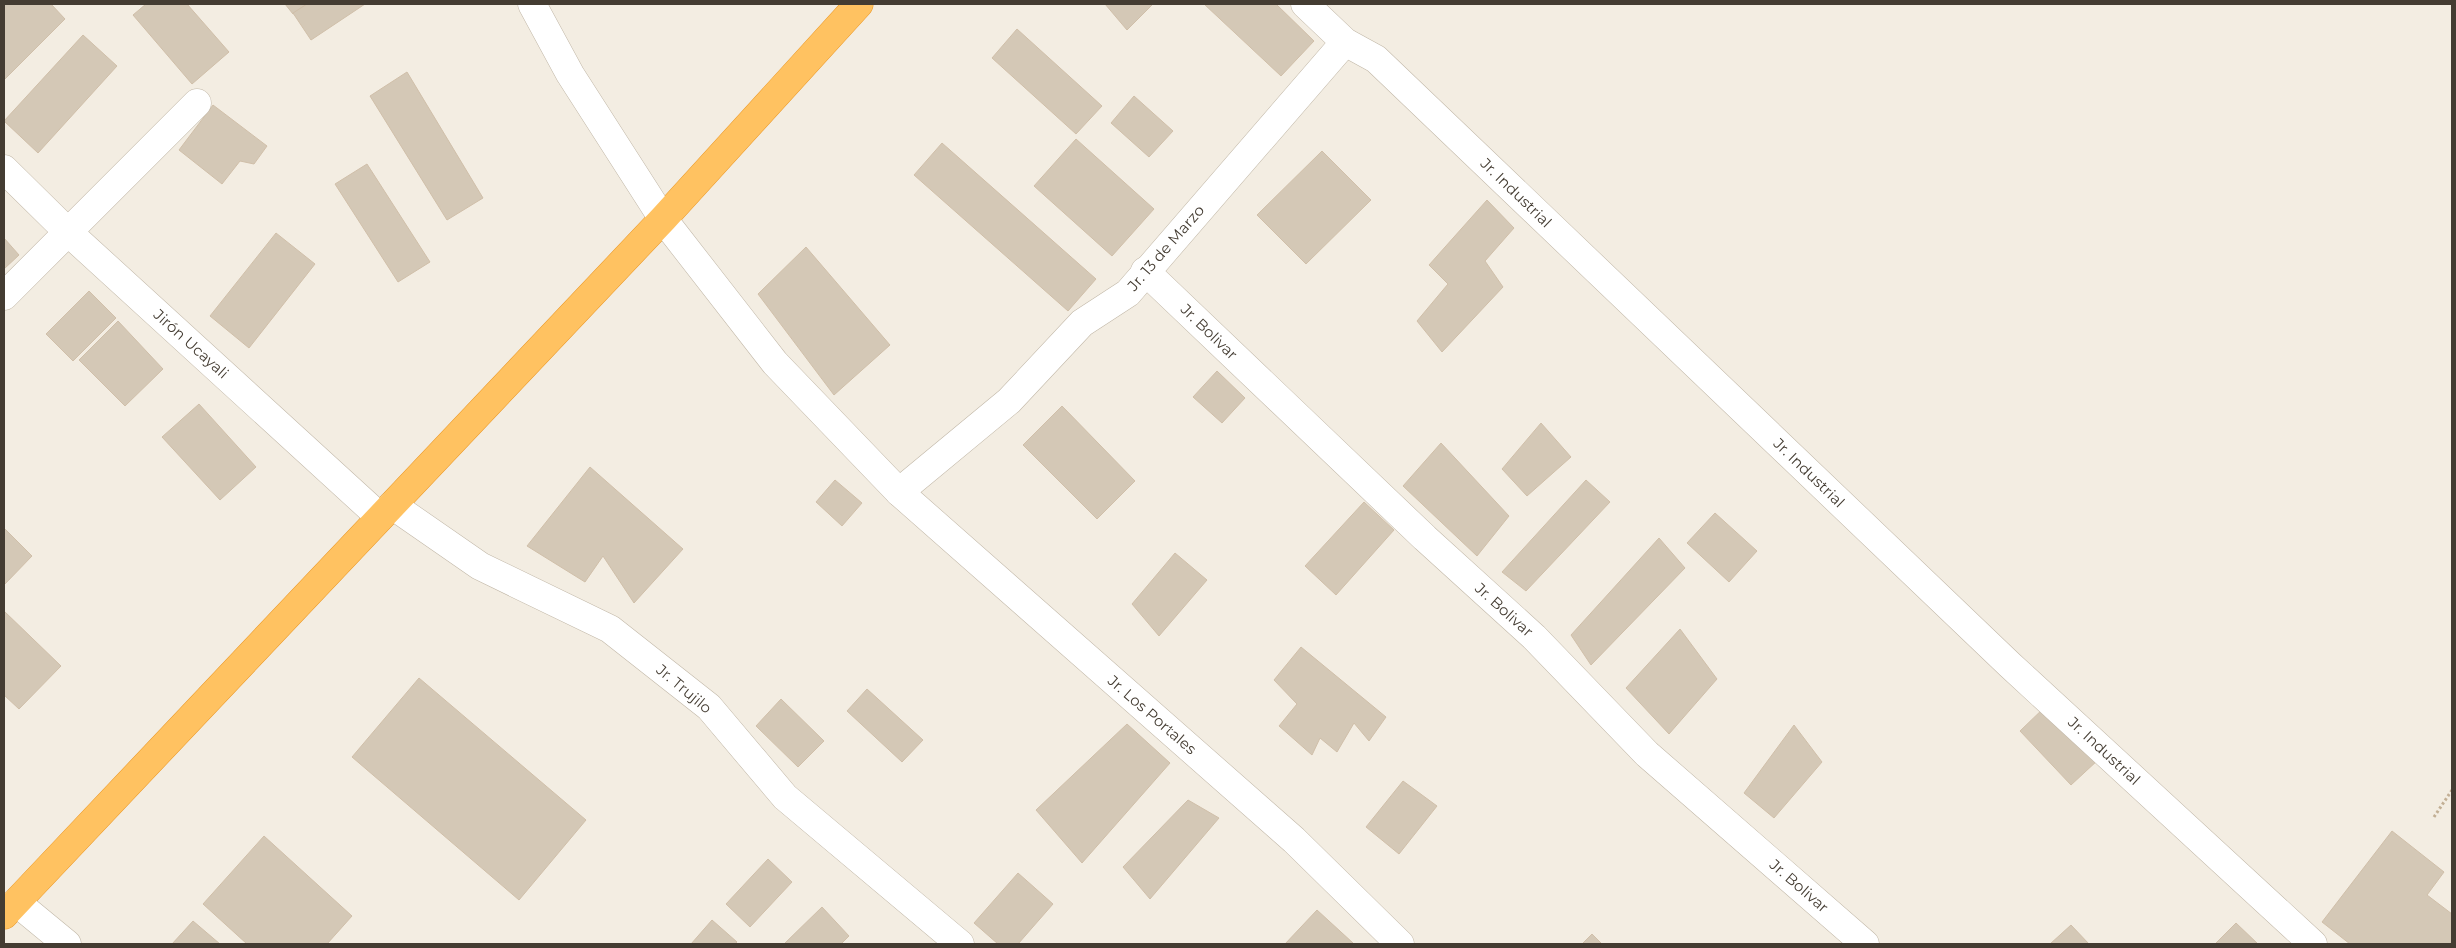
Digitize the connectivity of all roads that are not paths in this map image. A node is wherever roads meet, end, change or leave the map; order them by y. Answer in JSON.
{"nodes":[{"id":1,"x":532,"y":4,"type":"edge"},
{"id":2,"x":860,"y":4,"type":"edge"},
{"id":3,"x":1305,"y":4,"type":"edge"},
{"id":4,"x":1345,"y":42,"type":"junction"},
{"id":5,"x":197,"y":103,"type":"dead end"},
{"id":6,"x":4,"y":169,"type":"edge"},
{"id":7,"x":663,"y":219,"type":"junction"},
{"id":8,"x":68,"y":232,"type":"junction"},
{"id":9,"x":1145,"y":271,"type":"junction"},
{"id":10,"x":4,"y":296,"type":"edge"},
{"id":11,"x":900,"y":492,"type":"junction"},
{"id":12,"x":386,"y":511,"type":"junction"},
{"id":13,"x":10,"y":908,"type":"edge"},
{"id":14,"x":67,"y":944,"type":"edge"},
{"id":15,"x":960,"y":944,"type":"edge"},
{"id":16,"x":1400,"y":944,"type":"edge"},
{"id":17,"x":1866,"y":944,"type":"edge"},
{"id":18,"x":2313,"y":944,"type":"edge"}],
"edges":[{"from":1,"to":7,"type":"street","name":"Jr. Los Portales"},
{"from":2,"to":7,"type":"highway"},
{"from":3,"to":4,"type":"street","name":"Jr. Industrial"},
{"from":4,"to":9,"type":"street","name":"Jr. 13 de Marzo"},
{"from":4,"to":18,"type":"street","name":"Jr. Industrial"},
{"from":5,"to":8,"type":"street"},
{"from":6,"to":8,"type":"street","name":"Jirón Ucayali"},
{"from":7,"to":11,"type":"street","name":"Jr. Los Portales"},
{"from":7,"to":12,"type":"highway"},
{"from":8,"to":10,"type":"street"},
{"from":8,"to":12,"type":"street","name":"Jirón Ucayali"},
{"from":9,"to":11,"type":"street","name":"Jr. 13 de Marzo"},
{"from":9,"to":17,"type":"street","name":"Jr. Bolivar"},
{"from":11,"to":16,"type":"street","name":"Jr. Los Portales"},
{"from":12,"to":13,"type":"highway"},
{"from":12,"to":15,"type":"street","name":"Jr. Trujilo"},
{"from":13,"to":14,"type":"street"}]}
